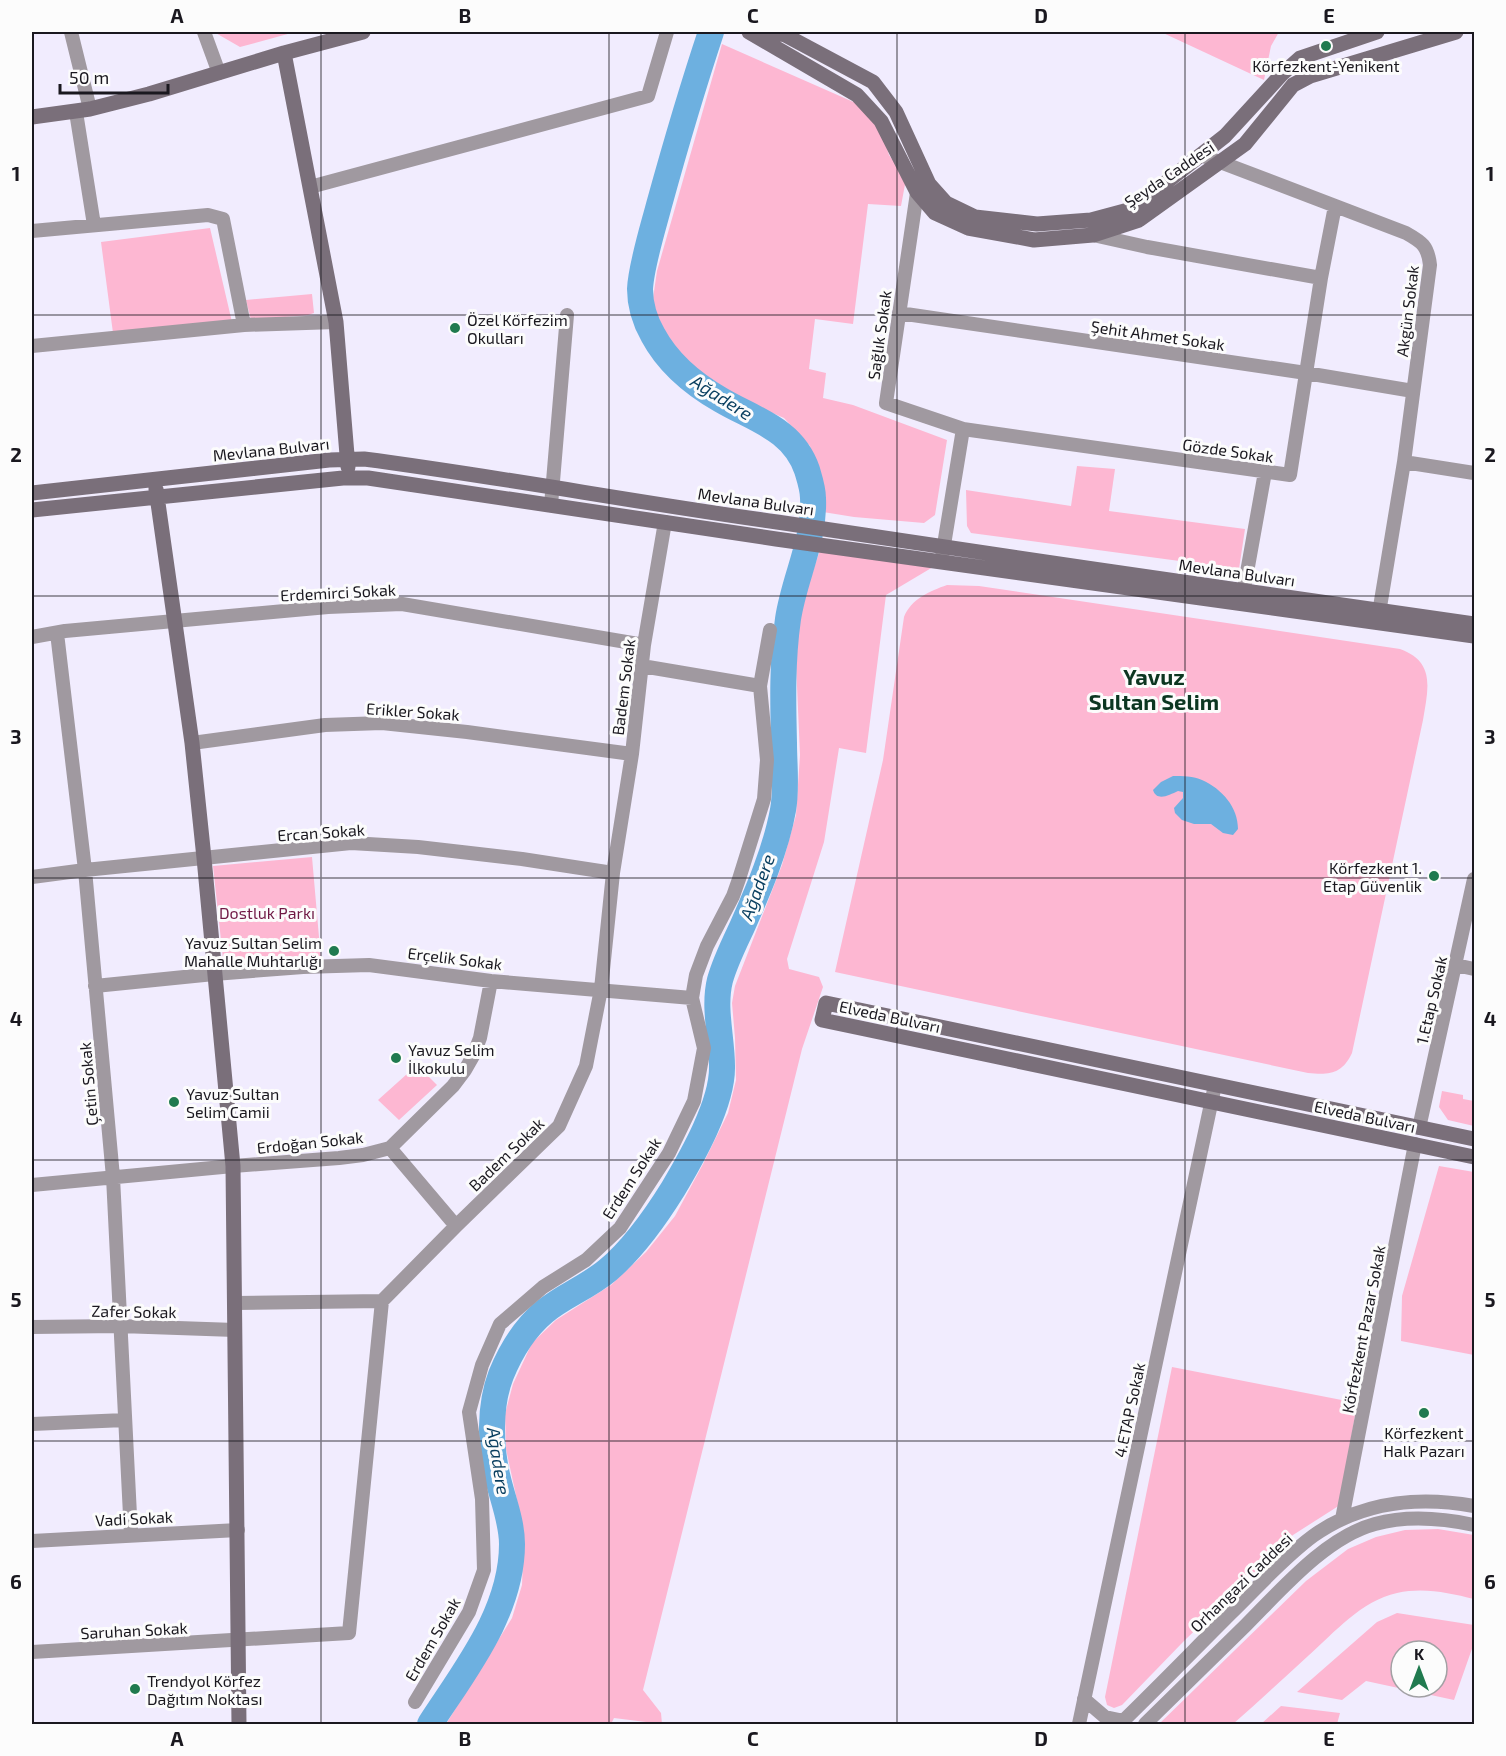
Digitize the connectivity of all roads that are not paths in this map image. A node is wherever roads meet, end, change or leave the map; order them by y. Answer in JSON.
{"nodes":[{"id":1,"x":71,"y":32,"type":"edge"},
{"id":2,"x":204,"y":32,"type":"edge"},
{"id":3,"x":363,"y":32,"type":"edge"},
{"id":4,"x":667,"y":32,"type":"edge"},
{"id":5,"x":749,"y":32,"type":"edge"},
{"id":6,"x":773,"y":32,"type":"edge"},
{"id":7,"x":1377,"y":32,"type":"edge"},
{"id":8,"x":1456,"y":32,"type":"edge"},
{"id":9,"x":780,"y":51,"type":"junction"},
{"id":10,"x":284,"y":53,"type":"junction"},
{"id":11,"x":219,"y":73,"type":"junction"},
{"id":12,"x":83,"y":110,"type":"junction"},
{"id":13,"x":32,"y":117,"type":"edge"},
{"id":14,"x":1200,"y":156,"type":"junction"},
{"id":15,"x":1220,"y":162,"type":"junction"},
{"id":16,"x":921,"y":166,"type":"junction"},
{"id":17,"x":310,"y":187,"type":"junction"},
{"id":18,"x":917,"y":192,"type":"junction"},
{"id":19,"x":1335,"y":206,"type":"junction"},
{"id":20,"x":94,"y":225,"type":"junction"},
{"id":21,"x":1092,"y":227,"type":"junction"},
{"id":22,"x":32,"y":231,"type":"edge"},
{"id":23,"x":1321,"y":278,"type":"junction"},
{"id":24,"x":899,"y":313,"type":"junction"},
{"id":25,"x":567,"y":315,"type":"dead end"},
{"id":26,"x":336,"y":322,"type":"junction"},
{"id":27,"x":244,"y":325,"type":"junction"},
{"id":28,"x":32,"y":346,"type":"edge"},
{"id":29,"x":1306,"y":373,"type":"junction"},
{"id":30,"x":1413,"y":391,"type":"junction"},
{"id":31,"x":963,"y":429,"type":"junction"},
{"id":32,"x":347,"y":459,"type":"junction"},
{"id":33,"x":1404,"y":462,"type":"junction"},
{"id":34,"x":1265,"y":472,"type":"junction"},
{"id":35,"x":1474,"y":473,"type":"edge"},
{"id":36,"x":348,"y":478,"type":"junction"},
{"id":37,"x":155,"y":481,"type":"junction"},
{"id":38,"x":553,"y":488,"type":"junction"},
{"id":39,"x":32,"y":493,"type":"edge"},
{"id":40,"x":157,"y":498,"type":"junction"},
{"id":41,"x":551,"y":505,"type":"junction"},
{"id":42,"x":32,"y":510,"type":"edge"},
{"id":43,"x":664,"y":522,"type":"junction"},
{"id":44,"x":942,"y":554,"type":"junction"},
{"id":45,"x":1243,"y":598,"type":"junction"},
{"id":46,"x":1378,"y":617,"type":"junction"},
{"id":47,"x":174,"y":620,"type":"junction"},
{"id":48,"x":1474,"y":624,"type":"edge"},
{"id":49,"x":770,"y":630,"type":"dead end"},
{"id":50,"x":57,"y":633,"type":"junction"},
{"id":51,"x":1474,"y":636,"type":"edge"},
{"id":52,"x":32,"y":637,"type":"edge"},
{"id":53,"x":644,"y":645,"type":"junction"},
{"id":54,"x":642,"y":666,"type":"junction"},
{"id":55,"x":760,"y":686,"type":"junction"},
{"id":56,"x":192,"y":743,"type":"junction"},
{"id":57,"x":632,"y":754,"type":"junction"},
{"id":58,"x":204,"y":858,"type":"junction"},
{"id":59,"x":85,"y":870,"type":"junction"},
{"id":60,"x":613,"y":873,"type":"junction"},
{"id":61,"x":32,"y":877,"type":"edge"},
{"id":62,"x":1474,"y":879,"type":"edge"},
{"id":63,"x":1456,"y":965,"type":"junction"},
{"id":64,"x":1474,"y":969,"type":"edge"},
{"id":65,"x":214,"y":974,"type":"junction"},
{"id":66,"x":492,"y":981,"type":"junction"},
{"id":67,"x":95,"y":986,"type":"junction"},
{"id":68,"x":601,"y":989,"type":"junction"},
{"id":69,"x":692,"y":998,"type":"junction"},
{"id":70,"x":1215,"y":1084,"type":"junction"},
{"id":71,"x":1211,"y":1102,"type":"junction"},
{"id":72,"x":1419,"y":1128,"type":"junction"},
{"id":73,"x":1474,"y":1139,"type":"edge"},
{"id":74,"x":1415,"y":1144,"type":"junction"},
{"id":75,"x":390,"y":1148,"type":"junction"},
{"id":76,"x":1474,"y":1157,"type":"edge"},
{"id":77,"x":233,"y":1166,"type":"junction"},
{"id":78,"x":113,"y":1177,"type":"junction"},
{"id":79,"x":32,"y":1185,"type":"edge"},
{"id":80,"x":456,"y":1226,"type":"junction"},
{"id":81,"x":382,"y":1301,"type":"junction"},
{"id":82,"x":235,"y":1303,"type":"junction"},
{"id":83,"x":120,"y":1326,"type":"junction"},
{"id":84,"x":32,"y":1327,"type":"edge"},
{"id":85,"x":235,"y":1330,"type":"junction"},
{"id":86,"x":125,"y":1420,"type":"junction"},
{"id":87,"x":32,"y":1424,"type":"edge"},
{"id":88,"x":1474,"y":1506,"type":"edge"},
{"id":89,"x":1342,"y":1519,"type":"junction"},
{"id":90,"x":1474,"y":1525,"type":"edge"},
{"id":91,"x":238,"y":1530,"type":"junction"},
{"id":92,"x":131,"y":1535,"type":"junction"},
{"id":93,"x":32,"y":1541,"type":"edge"},
{"id":94,"x":239,"y":1641,"type":"junction"},
{"id":95,"x":32,"y":1652,"type":"edge"},
{"id":96,"x":1084,"y":1699,"type":"junction"},
{"id":97,"x":415,"y":1702,"type":"dead end"},
{"id":98,"x":1122,"y":1723,"type":"edge"},
{"id":99,"x":239,"y":1725,"type":"edge"},
{"id":100,"x":1079,"y":1725,"type":"edge"},
{"id":101,"x":1145,"y":1725,"type":"edge"}],
"edges":[{"from":1,"to":12,"type":"street"},
{"from":2,"to":11,"type":"street"},
{"from":3,"to":10,"type":"street"},
{"from":4,"to":17,"type":"street"},
{"from":5,"to":9,"type":"street","name":"Şeyda Caddesi"},
{"from":6,"to":9,"type":"street"},
{"from":6,"to":16,"type":"street","name":"Şeyda Caddesi"},
{"from":7,"to":14,"type":"street","name":"Şeyda Caddesi"},
{"from":8,"to":15,"type":"street","name":"Şeyda Caddesi"},
{"from":9,"to":18,"type":"street","name":"Şeyda Caddesi"},
{"from":10,"to":11,"type":"street"},
{"from":10,"to":17,"type":"street"},
{"from":11,"to":12,"type":"street"},
{"from":12,"to":13,"type":"street"},
{"from":12,"to":20,"type":"street"},
{"from":14,"to":15,"type":"street","name":"Akgün Sokak"},
{"from":14,"to":21,"type":"street","name":"Şeyda Caddesi"},
{"from":15,"to":19,"type":"street","name":"Akgün Sokak"},
{"from":15,"to":21,"type":"street","name":"Şeyda Caddesi"},
{"from":16,"to":18,"type":"street","name":"Sağlık Sokak"},
{"from":16,"to":21,"type":"street","name":"Şeyda Caddesi"},
{"from":17,"to":26,"type":"street"},
{"from":18,"to":21,"type":"street","name":"Şeyda Caddesi"},
{"from":18,"to":24,"type":"street","name":"Sağlık Sokak"},
{"from":19,"to":23,"type":"street","name":"Gözde Sokak"},
{"from":19,"to":30,"type":"street","name":"Akgün Sokak"},
{"from":20,"to":22,"type":"street"},
{"from":20,"to":27,"type":"street"},
{"from":21,"to":23,"type":"street"},
{"from":23,"to":29,"type":"street","name":"Gözde Sokak"},
{"from":24,"to":29,"type":"street","name":"Şehit Ahmet Sokak"},
{"from":24,"to":31,"type":"street","name":"Sağlık Sokak"},
{"from":25,"to":38,"type":"street"},
{"from":26,"to":27,"type":"street"},
{"from":26,"to":32,"type":"street"},
{"from":27,"to":28,"type":"street"},
{"from":29,"to":30,"type":"street","name":"Şehit Ahmet Sokak"},
{"from":29,"to":34,"type":"street","name":"Gözde Sokak"},
{"from":30,"to":33,"type":"street","name":"Akgün Sokak"},
{"from":31,"to":34,"type":"street","name":"Gözde Sokak"},
{"from":31,"to":44,"type":"street"},
{"from":32,"to":36,"type":"street"},
{"from":32,"to":37,"type":"street","name":"Mevlana Bulvarı"},
{"from":32,"to":38,"type":"street","name":"Mevlana Bulvarı"},
{"from":33,"to":35,"type":"street"},
{"from":33,"to":46,"type":"street","name":"Akgün Sokak"},
{"from":34,"to":45,"type":"street"},
{"from":36,"to":40,"type":"street","name":"Mevlana Bulvarı"},
{"from":36,"to":41,"type":"street","name":"Mevlana Bulvarı"},
{"from":37,"to":39,"type":"street","name":"Mevlana Bulvarı"},
{"from":37,"to":40,"type":"street"},
{"from":38,"to":41,"type":"street"},
{"from":38,"to":44,"type":"street","name":"Mevlana Bulvarı"},
{"from":40,"to":42,"type":"street","name":"Mevlana Bulvarı"},
{"from":40,"to":47,"type":"street"},
{"from":41,"to":43,"type":"street","name":"Mevlana Bulvarı"},
{"from":43,"to":44,"type":"street","name":"Mevlana Bulvarı"},
{"from":43,"to":53,"type":"street","name":"Badem Sokak"},
{"from":44,"to":45,"type":"street","name":"Mevlana Bulvarı"},
{"from":45,"to":46,"type":"street","name":"Mevlana Bulvarı"},
{"from":46,"to":48,"type":"street","name":"Mevlana Bulvarı"},
{"from":46,"to":51,"type":"street","name":"Mevlana Bulvarı"},
{"from":47,"to":50,"type":"street","name":"Erdemirci Sokak"},
{"from":47,"to":53,"type":"street","name":"Erdemirci Sokak"},
{"from":47,"to":56,"type":"street"},
{"from":49,"to":55,"type":"street","name":"Erdem Sokak"},
{"from":50,"to":52,"type":"street","name":"Erdemirci Sokak"},
{"from":50,"to":59,"type":"street","name":"Çetin Sokak"},
{"from":53,"to":54,"type":"street","name":"Badem Sokak"},
{"from":54,"to":55,"type":"street"},
{"from":54,"to":57,"type":"street","name":"Badem Sokak"},
{"from":55,"to":69,"type":"street","name":"Erdem Sokak"},
{"from":56,"to":57,"type":"street","name":"Erikler Sokak"},
{"from":56,"to":58,"type":"street"},
{"from":57,"to":60,"type":"street","name":"Badem Sokak"},
{"from":58,"to":59,"type":"street","name":"Ercan Sokak"},
{"from":58,"to":60,"type":"street","name":"Ercan Sokak"},
{"from":58,"to":65,"type":"street"},
{"from":59,"to":61,"type":"street","name":"Ercan Sokak"},
{"from":59,"to":67,"type":"street","name":"Çetin Sokak"},
{"from":60,"to":68,"type":"street","name":"Badem Sokak"},
{"from":62,"to":63,"type":"street","name":"1.Etap Sokak"},
{"from":63,"to":64,"type":"street"},
{"from":63,"to":72,"type":"street","name":"1.Etap Sokak"},
{"from":65,"to":66,"type":"street","name":"Erçelik Sokak"},
{"from":65,"to":67,"type":"street","name":"Erçelik Sokak"},
{"from":65,"to":77,"type":"street"},
{"from":66,"to":68,"type":"street","name":"Erçelik Sokak"},
{"from":66,"to":75,"type":"street"},
{"from":67,"to":78,"type":"street","name":"Çetin Sokak"},
{"from":68,"to":69,"type":"street","name":"Erçelik Sokak"},
{"from":68,"to":80,"type":"street","name":"Badem Sokak"},
{"from":69,"to":97,"type":"street","name":"Erdem Sokak"},
{"from":70,"to":71,"type":"street","name":"4.ETAP Sokak"},
{"from":70,"to":71,"type":"street","name":"Elveda Bulvarı"},
{"from":70,"to":72,"type":"street","name":"Elveda Bulvarı"},
{"from":71,"to":74,"type":"street","name":"Elveda Bulvarı"},
{"from":71,"to":96,"type":"street","name":"4.ETAP Sokak"},
{"from":72,"to":73,"type":"street","name":"Elveda Bulvarı"},
{"from":74,"to":76,"type":"street","name":"Elveda Bulvarı"},
{"from":74,"to":89,"type":"street","name":"Körfezkent Pazar Sokak"},
{"from":75,"to":77,"type":"street","name":"Erdoğan Sokak"},
{"from":75,"to":80,"type":"street"},
{"from":77,"to":78,"type":"street","name":"Erdoğan Sokak"},
{"from":77,"to":82,"type":"street"},
{"from":78,"to":79,"type":"street","name":"Erdoğan Sokak"},
{"from":78,"to":83,"type":"street","name":"Çetin Sokak"},
{"from":80,"to":81,"type":"street","name":"Badem Sokak"},
{"from":81,"to":82,"type":"street"},
{"from":81,"to":94,"type":"street"},
{"from":82,"to":85,"type":"street"},
{"from":83,"to":84,"type":"street","name":"Zafer Sokak"},
{"from":83,"to":85,"type":"street","name":"Zafer Sokak"},
{"from":83,"to":86,"type":"street","name":"Çetin Sokak"},
{"from":85,"to":91,"type":"street"},
{"from":86,"to":87,"type":"street"},
{"from":86,"to":92,"type":"street","name":"Çetin Sokak"},
{"from":88,"to":89,"type":"street","name":"Orhangazi Caddesi"},
{"from":89,"to":98,"type":"street","name":"Orhangazi Caddesi"},
{"from":90,"to":101,"type":"street","name":"Orhangazi Caddesi"},
{"from":91,"to":92,"type":"street","name":"Vadi Sokak"},
{"from":91,"to":94,"type":"street"},
{"from":92,"to":93,"type":"street","name":"Vadi Sokak"},
{"from":94,"to":95,"type":"street","name":"Saruhan Sokak"},
{"from":94,"to":99,"type":"street"},
{"from":96,"to":98,"type":"street","name":"Orhangazi Caddesi"},
{"from":96,"to":100,"type":"street","name":"4.ETAP Sokak"}]}
